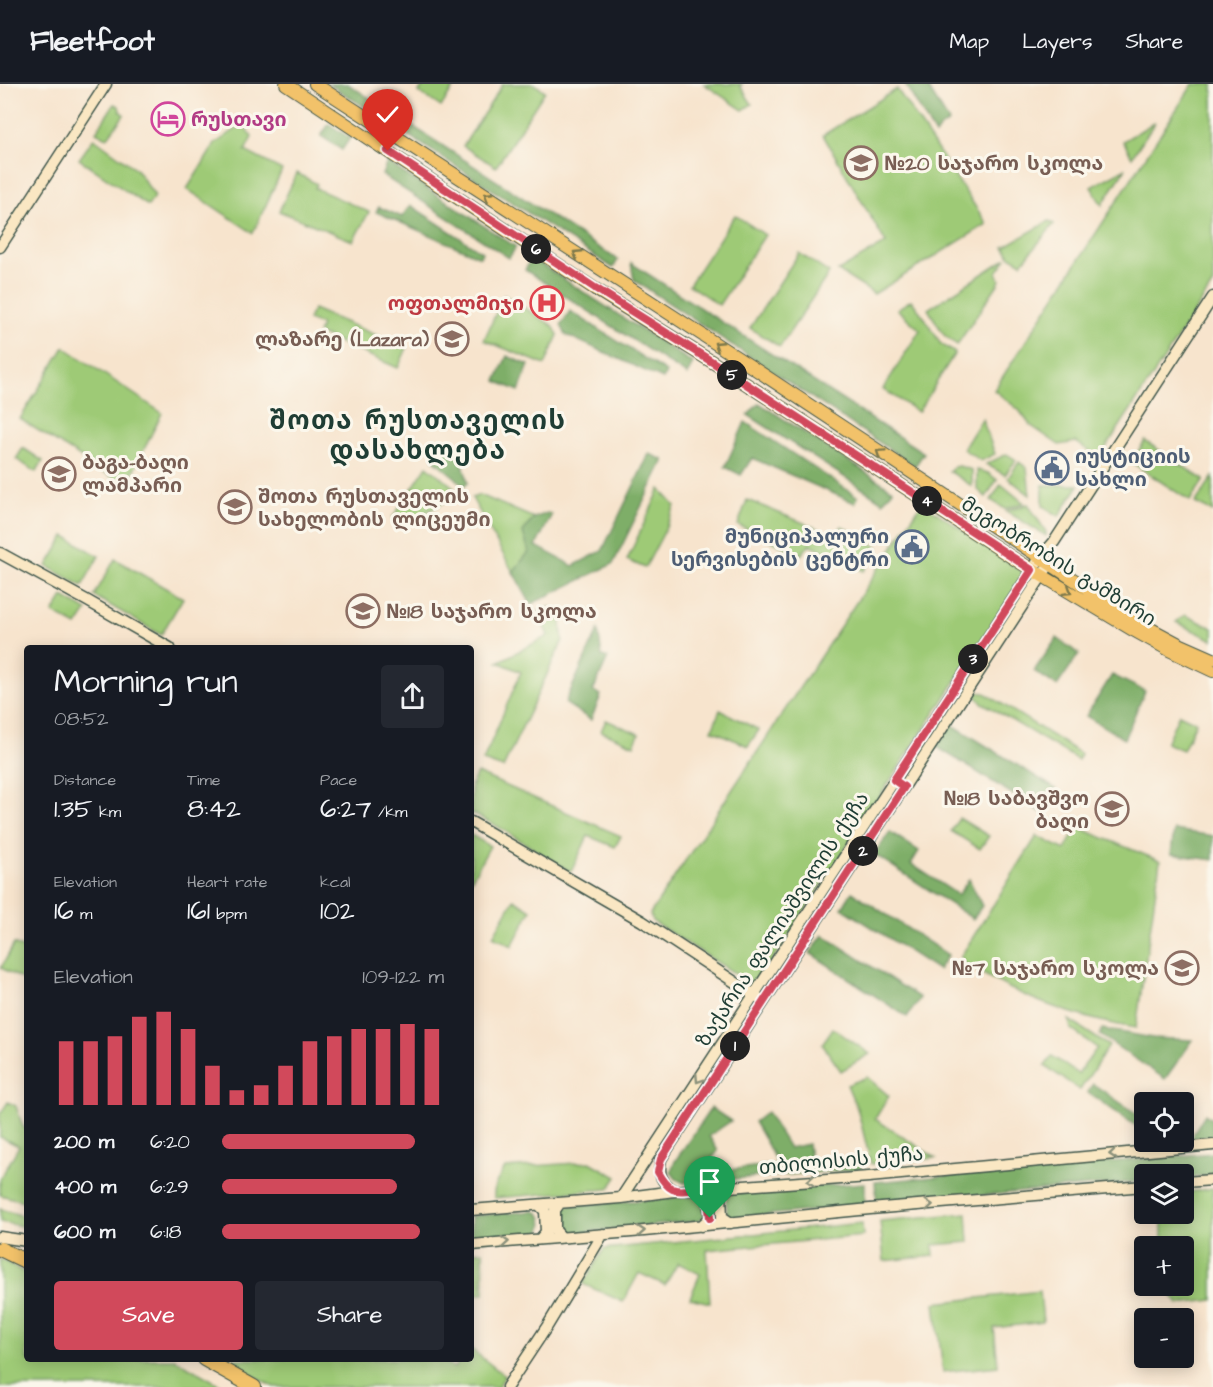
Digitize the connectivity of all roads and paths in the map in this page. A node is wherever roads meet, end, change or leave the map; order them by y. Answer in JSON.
{"nodes":[{"id":1,"x":106,"y":84,"type":"edge"},
{"id":2,"x":286,"y":84,"type":"edge"},
{"id":3,"x":315,"y":84,"type":"edge"},
{"id":4,"x":0,"y":247,"type":"edge"},
{"id":5,"x":1213,"y":297,"type":"edge"},
{"id":6,"x":0,"y":553,"type":"edge"},
{"id":7,"x":1045,"y":561,"type":"junction"},
{"id":8,"x":1037,"y":572,"type":"junction"},
{"id":9,"x":165,"y":645,"type":"edge"},
{"id":10,"x":1213,"y":659,"type":"edge"},
{"id":11,"x":1213,"y":671,"type":"edge"},
{"id":12,"x":894,"y":780,"type":"junction"},
{"id":13,"x":904,"y":787,"type":"junction"},
{"id":14,"x":474,"y":824,"type":"edge"},
{"id":15,"x":754,"y":995,"type":"junction"},
{"id":16,"x":764,"y":1002,"type":"junction"},
{"id":17,"x":1213,"y":1145,"type":"edge"},
{"id":18,"x":1213,"y":1180,"type":"edge"},
{"id":19,"x":1194,"y":1181,"type":"edge"},
{"id":20,"x":730,"y":1187,"type":"junction"},
{"id":21,"x":1134,"y":1187,"type":"edge"},
{"id":22,"x":700,"y":1189,"type":"junction"},
{"id":23,"x":674,"y":1191,"type":"junction"},
{"id":24,"x":621,"y":1198,"type":"junction"},
{"id":25,"x":560,"y":1203,"type":"junction"},
{"id":26,"x":539,"y":1205,"type":"junction"},
{"id":27,"x":474,"y":1210,"type":"edge"},
{"id":28,"x":731,"y":1223,"type":"junction"},
{"id":29,"x":701,"y":1226,"type":"junction"},
{"id":30,"x":603,"y":1234,"type":"junction"},
{"id":31,"x":0,"y":1237,"type":"edge"},
{"id":32,"x":561,"y":1237,"type":"junction"},
{"id":33,"x":540,"y":1239,"type":"junction"},
{"id":34,"x":24,"y":1240,"type":"edge"},
{"id":35,"x":474,"y":1245,"type":"edge"},
{"id":36,"x":0,"y":1249,"type":"edge"},
{"id":37,"x":24,"y":1261,"type":"edge"},
{"id":38,"x":209,"y":1362,"type":"edge"},
{"id":39,"x":254,"y":1387,"type":"edge"},
{"id":40,"x":507,"y":1387,"type":"edge"}],
"edges":[{"from":1,"to":4,"type":"main road"},
{"from":2,"to":8,"type":"main road","name":"მეგობრობის გამზირი"},
{"from":7,"to":3,"type":"main road","name":"მეგობრობის გამზირი","one_way":true},
{"from":5,"to":7,"type":"main road"},
{"from":6,"to":9,"type":"main road"},
{"from":7,"to":8,"type":"main road"},
{"from":7,"to":10,"type":"main road","name":"მეგობრობის გამზირი"},
{"from":8,"to":11,"type":"main road","name":"მეგობრობის გამზირი","one_way":true},
{"from":8,"to":12,"type":"main road","name":"ზაქარია ფალიაშვილის ქუჩა"},
{"from":8,"to":13,"type":"main road","name":"ზაქარია ფალიაშვილის ქუჩა"},
{"from":12,"to":13,"type":"main road"},
{"from":12,"to":15,"type":"main road","name":"ზაქარია ფალიაშვილის ქუჩა"},
{"from":13,"to":16,"type":"main road","name":"ზაქარია ფალიაშვილის ქუჩა"},
{"from":14,"to":15,"type":"main road"},
{"from":15,"to":16,"type":"main road"},
{"from":15,"to":24,"type":"main road","name":"ზაქარია ფალიაშვილის ქუჩა","one_way":true},
{"from":16,"to":23,"type":"main road","name":"ზაქარია ფალიაშვილის ქუჩა"},
{"from":17,"to":20,"type":"main road","name":"თბილისის ქუჩა","one_way":true},
{"from":18,"to":19,"type":"main road"},
{"from":20,"to":22,"type":"main road","name":"თბილისის ქუჩა"},
{"from":20,"to":28,"type":"main road"},
{"from":28,"to":21,"type":"main road","one_way":true},
{"from":22,"to":23,"type":"main road","name":"თბილისის ქუჩა"},
{"from":22,"to":29,"type":"main road"},
{"from":23,"to":24,"type":"main road","name":"თბილისის ქუჩა"},
{"from":24,"to":25,"type":"main road","name":"თბილისის ქუჩა"},
{"from":25,"to":26,"type":"main road","name":"თბილისის ქუჩა"},
{"from":25,"to":32,"type":"main road"},
{"from":26,"to":27,"type":"main road","name":"თბილისის ქუჩა"},
{"from":26,"to":33,"type":"main road"},
{"from":28,"to":29,"type":"main road"},
{"from":30,"to":29,"type":"main road","one_way":true},
{"from":30,"to":32,"type":"main road"},
{"from":30,"to":40,"type":"main road"},
{"from":31,"to":34,"type":"main road"},
{"from":32,"to":33,"type":"main road"},
{"from":35,"to":33,"type":"main road","one_way":true},
{"from":36,"to":37,"type":"highway"},
{"from":38,"to":39,"type":"highway"}]}
